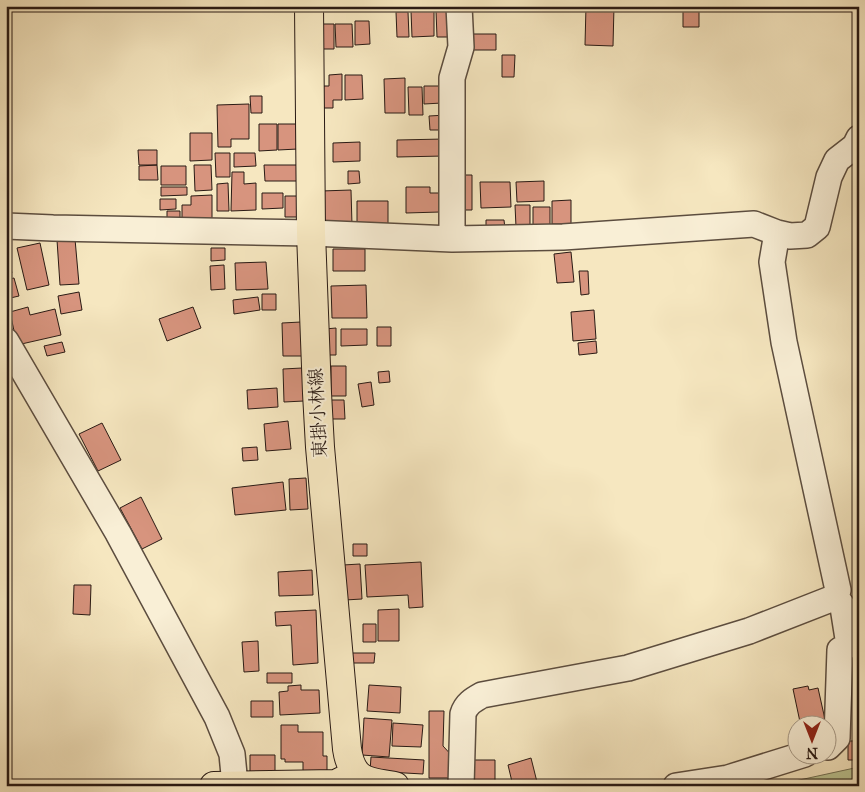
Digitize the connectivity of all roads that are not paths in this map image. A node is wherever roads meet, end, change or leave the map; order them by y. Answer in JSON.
{"nodes":[{"id":1,"x":309,"y":6,"type":"edge"},
{"id":2,"x":459,"y":6,"type":"edge"},
{"id":3,"x":859,"y":138,"type":"edge"},
{"id":4,"x":6,"y":226,"type":"edge"},
{"id":5,"x":311,"y":233,"type":"junction"},
{"id":6,"x":776,"y":234,"type":"junction"},
{"id":7,"x":452,"y":239,"type":"junction"},
{"id":8,"x":6,"y":340,"type":"edge"},
{"id":9,"x":836,"y":597,"type":"junction"},
{"id":10,"x":838,"y":714,"type":"edge"},
{"id":11,"x":788,"y":759,"type":"edge"},
{"id":12,"x":356,"y":774,"type":"junction"},
{"id":13,"x":235,"y":785,"type":"edge"},
{"id":14,"x":214,"y":786,"type":"edge"},
{"id":15,"x":253,"y":786,"type":"edge"},
{"id":16,"x":395,"y":786,"type":"edge"},
{"id":17,"x":461,"y":786,"type":"edge"},
{"id":18,"x":676,"y":786,"type":"edge"}],
"edges":[{"from":1,"to":5,"type":"main road","name":"東掛小林線"},
{"from":2,"to":7,"type":"street"},
{"from":3,"to":6,"type":"street"},
{"from":4,"to":5,"type":"street"},
{"from":5,"to":7,"type":"street"},
{"from":5,"to":12,"type":"main road","name":"東掛小林線"},
{"from":6,"to":7,"type":"street"},
{"from":6,"to":9,"type":"street"},
{"from":8,"to":13,"type":"street"},
{"from":9,"to":10,"type":"street"},
{"from":9,"to":17,"type":"street"},
{"from":11,"to":18,"type":"street"},
{"from":12,"to":15,"type":"main road"},
{"from":12,"to":16,"type":"main road"},
{"from":13,"to":14,"type":"main road"},
{"from":13,"to":15,"type":"main road"}]}
